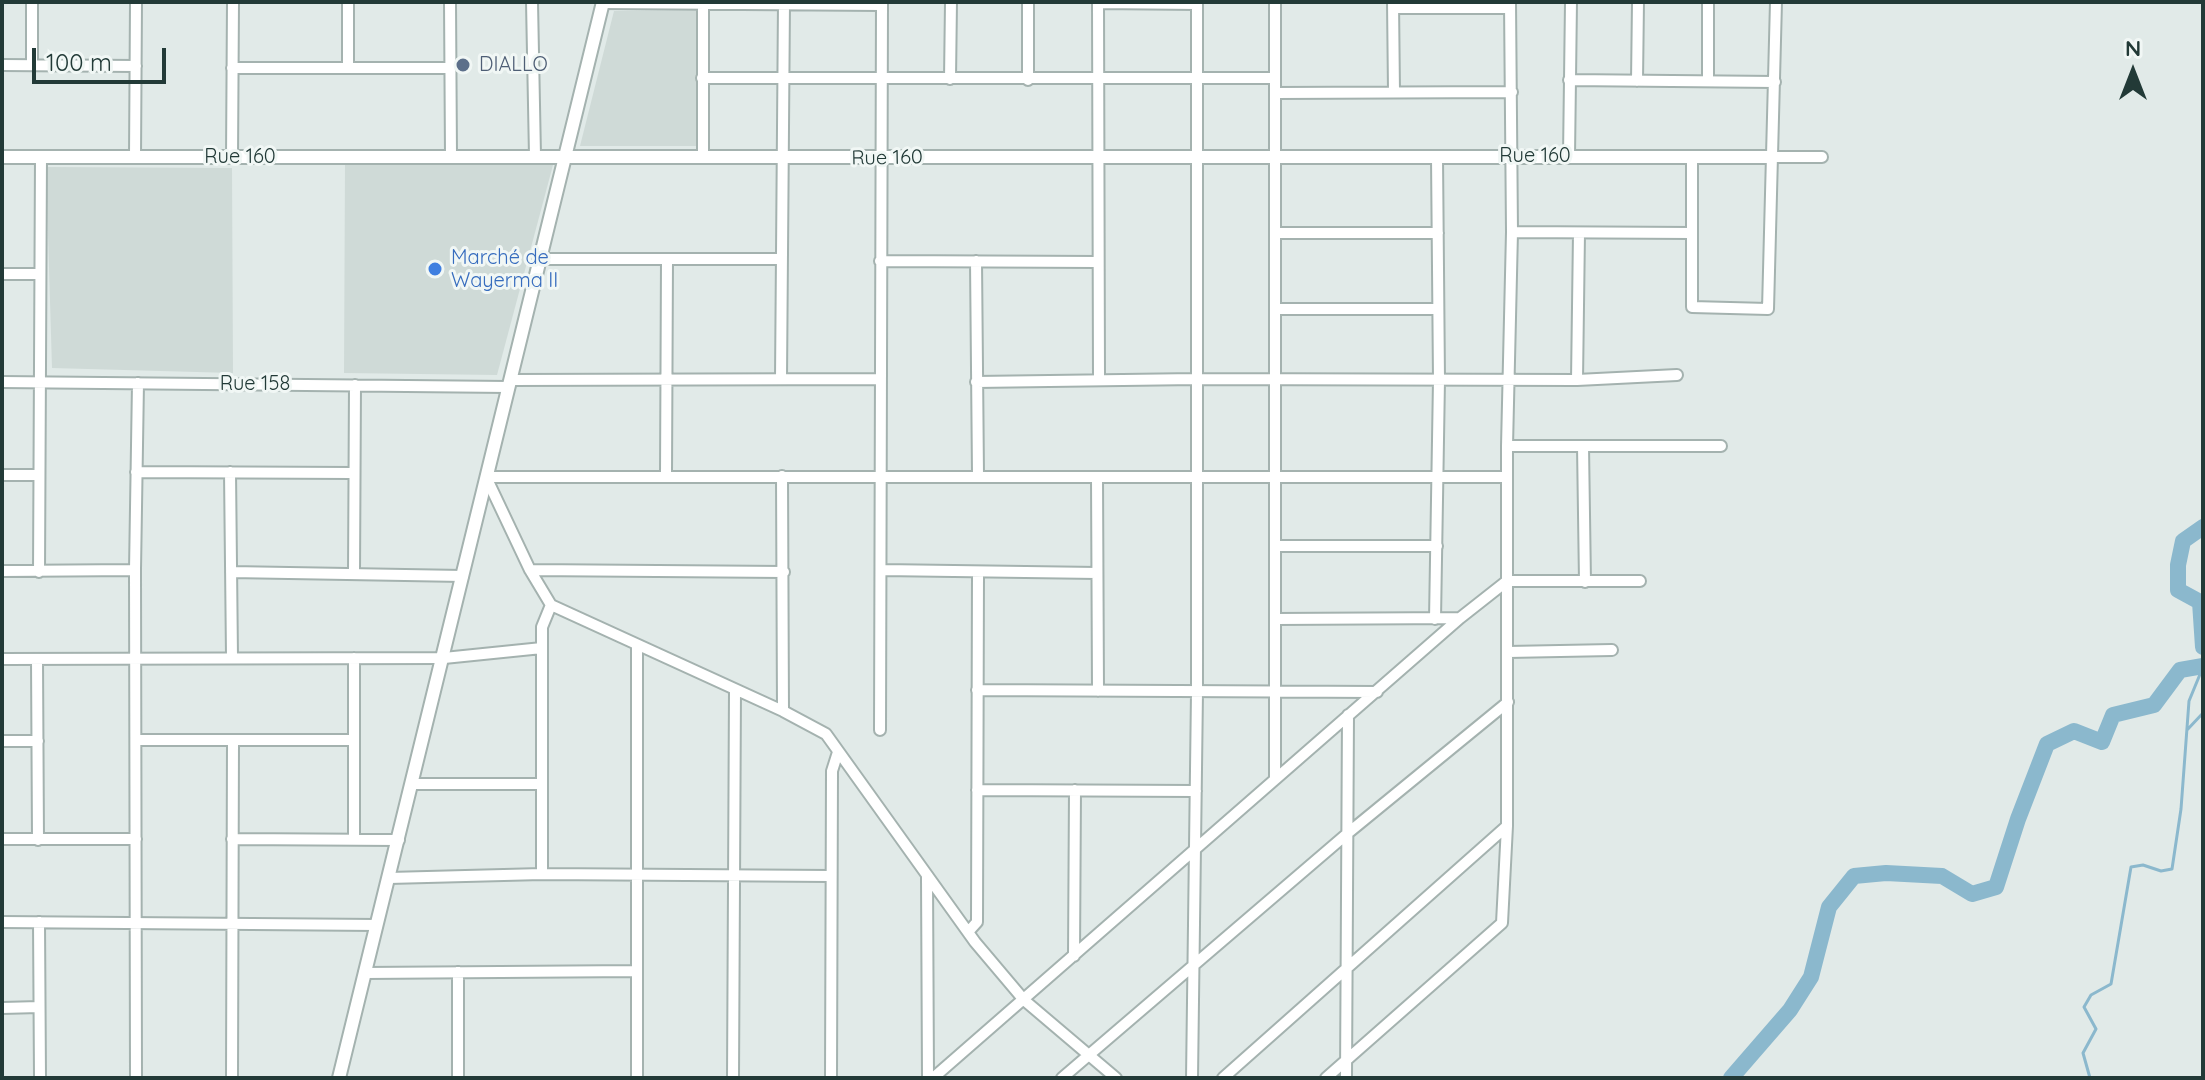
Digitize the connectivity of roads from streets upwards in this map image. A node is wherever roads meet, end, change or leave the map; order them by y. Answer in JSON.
{"nodes":[{"id":1,"x":32,"y":2,"type":"edge"},
{"id":2,"x":136,"y":2,"type":"edge"},
{"id":3,"x":233,"y":2,"type":"edge"},
{"id":4,"x":348,"y":2,"type":"edge"},
{"id":5,"x":450,"y":2,"type":"edge"},
{"id":6,"x":532,"y":2,"type":"edge"},
{"id":7,"x":951,"y":2,"type":"edge"},
{"id":8,"x":1028,"y":2,"type":"edge"},
{"id":9,"x":1098,"y":2,"type":"edge"},
{"id":10,"x":1275,"y":2,"type":"edge"},
{"id":11,"x":1571,"y":2,"type":"edge"},
{"id":12,"x":1638,"y":2,"type":"edge"},
{"id":13,"x":1708,"y":2,"type":"edge"},
{"id":14,"x":1776,"y":2,"type":"edge"},
{"id":15,"x":603,"y":3,"type":"edge"},
{"id":16,"x":784,"y":3,"type":"edge"},
{"id":17,"x":882,"y":3,"type":"edge"},
{"id":18,"x":1197,"y":3,"type":"edge"},
{"id":19,"x":703,"y":4,"type":"edge"},
{"id":20,"x":1393,"y":5,"type":"edge"},
{"id":21,"x":1510,"y":5,"type":"edge"},
{"id":22,"x":2,"y":65,"type":"edge"},
{"id":23,"x":32,"y":65,"type":"junction"},
{"id":24,"x":136,"y":66,"type":"junction"},
{"id":25,"x":348,"y":67,"type":"junction"},
{"id":26,"x":232,"y":68,"type":"junction"},
{"id":27,"x":450,"y":68,"type":"junction"},
{"id":28,"x":702,"y":78,"type":"junction"},
{"id":29,"x":1275,"y":78,"type":"junction"},
{"id":30,"x":784,"y":79,"type":"junction"},
{"id":31,"x":881,"y":79,"type":"junction"},
{"id":32,"x":950,"y":79,"type":"junction"},
{"id":33,"x":1028,"y":80,"type":"junction"},
{"id":34,"x":1097,"y":80,"type":"junction"},
{"id":35,"x":1198,"y":80,"type":"junction"},
{"id":36,"x":1569,"y":80,"type":"junction"},
{"id":37,"x":1637,"y":81,"type":"junction"},
{"id":38,"x":1708,"y":81,"type":"junction"},
{"id":39,"x":1775,"y":82,"type":"junction"},
{"id":40,"x":1394,"y":92,"type":"junction"},
{"id":41,"x":1512,"y":92,"type":"junction"},
{"id":42,"x":1275,"y":93,"type":"junction"},
{"id":43,"x":1099,"y":155,"type":"junction"},
{"id":44,"x":1512,"y":155,"type":"junction"},
{"id":45,"x":451,"y":156,"type":"junction"},
{"id":46,"x":535,"y":156,"type":"junction"},
{"id":47,"x":1569,"y":156,"type":"junction"},
{"id":48,"x":1692,"y":156,"type":"junction"},
{"id":49,"x":2,"y":157,"type":"edge"},
{"id":50,"x":41,"y":157,"type":"junction"},
{"id":51,"x":135,"y":157,"type":"junction"},
{"id":52,"x":703,"y":157,"type":"junction"},
{"id":53,"x":1198,"y":157,"type":"junction"},
{"id":54,"x":1274,"y":157,"type":"junction"},
{"id":55,"x":1437,"y":157,"type":"junction"},
{"id":56,"x":1773,"y":157,"type":"junction"},
{"id":57,"x":1822,"y":157,"type":"dead end"},
{"id":58,"x":232,"y":158,"type":"junction"},
{"id":59,"x":564,"y":158,"type":"junction"},
{"id":60,"x":881,"y":158,"type":"junction"},
{"id":61,"x":783,"y":159,"type":"junction"},
{"id":62,"x":1512,"y":232,"type":"junction"},
{"id":63,"x":1275,"y":233,"type":"junction"},
{"id":64,"x":1438,"y":233,"type":"junction"},
{"id":65,"x":1579,"y":233,"type":"junction"},
{"id":66,"x":1692,"y":233,"type":"junction"},
{"id":67,"x":540,"y":259,"type":"junction"},
{"id":68,"x":667,"y":259,"type":"junction"},
{"id":69,"x":782,"y":259,"type":"junction"},
{"id":70,"x":880,"y":261,"type":"junction"},
{"id":71,"x":976,"y":261,"type":"junction"},
{"id":72,"x":1098,"y":262,"type":"junction"},
{"id":73,"x":2,"y":274,"type":"edge"},
{"id":74,"x":40,"y":274,"type":"junction"},
{"id":75,"x":1275,"y":309,"type":"junction"},
{"id":76,"x":1438,"y":309,"type":"junction"},
{"id":77,"x":1677,"y":375,"type":"dead end"},
{"id":78,"x":781,"y":378,"type":"junction"},
{"id":79,"x":666,"y":379,"type":"junction"},
{"id":80,"x":881,"y":379,"type":"junction"},
{"id":81,"x":1196,"y":379,"type":"junction"},
{"id":82,"x":1099,"y":380,"type":"junction"},
{"id":83,"x":1275,"y":380,"type":"junction"},
{"id":84,"x":1439,"y":380,"type":"junction"},
{"id":85,"x":1509,"y":380,"type":"junction"},
{"id":86,"x":1577,"y":380,"type":"junction"},
{"id":87,"x":2,"y":382,"type":"edge"},
{"id":88,"x":40,"y":382,"type":"junction"},
{"id":89,"x":976,"y":382,"type":"junction"},
{"id":90,"x":138,"y":383,"type":"junction"},
{"id":91,"x":509,"y":384,"type":"junction"},
{"id":92,"x":355,"y":385,"type":"junction"},
{"id":93,"x":1507,"y":446,"type":"junction"},
{"id":94,"x":1583,"y":446,"type":"junction"},
{"id":95,"x":1721,"y":446,"type":"dead end"},
{"id":96,"x":136,"y":472,"type":"junction"},
{"id":97,"x":230,"y":472,"type":"junction"},
{"id":98,"x":353,"y":473,"type":"junction"},
{"id":99,"x":2,"y":475,"type":"edge"},
{"id":100,"x":39,"y":475,"type":"junction"},
{"id":101,"x":666,"y":475,"type":"junction"},
{"id":102,"x":881,"y":475,"type":"junction"},
{"id":103,"x":978,"y":475,"type":"junction"},
{"id":104,"x":782,"y":476,"type":"junction"},
{"id":105,"x":1438,"y":476,"type":"junction"},
{"id":106,"x":486,"y":477,"type":"junction"},
{"id":107,"x":1097,"y":477,"type":"junction"},
{"id":108,"x":1197,"y":477,"type":"junction"},
{"id":109,"x":1274,"y":477,"type":"junction"},
{"id":110,"x":1507,"y":477,"type":"junction"},
{"id":111,"x":1275,"y":546,"type":"junction"},
{"id":112,"x":1437,"y":546,"type":"junction"},
{"id":113,"x":135,"y":570,"type":"junction"},
{"id":114,"x":530,"y":570,"type":"junction"},
{"id":115,"x":882,"y":570,"type":"junction"},
{"id":116,"x":2,"y":571,"type":"edge"},
{"id":117,"x":39,"y":572,"type":"junction"},
{"id":118,"x":231,"y":572,"type":"junction"},
{"id":119,"x":784,"y":572,"type":"junction"},
{"id":120,"x":978,"y":572,"type":"junction"},
{"id":121,"x":354,"y":573,"type":"junction"},
{"id":122,"x":1097,"y":573,"type":"junction"},
{"id":123,"x":463,"y":576,"type":"junction"},
{"id":124,"x":1507,"y":581,"type":"junction"},
{"id":125,"x":1640,"y":581,"type":"dead end"},
{"id":126,"x":1585,"y":582,"type":"junction"},
{"id":127,"x":551,"y":605,"type":"junction"},
{"id":128,"x":1460,"y":618,"type":"junction"},
{"id":129,"x":1275,"y":619,"type":"junction"},
{"id":130,"x":1435,"y":619,"type":"junction"},
{"id":131,"x":637,"y":645,"type":"junction"},
{"id":132,"x":542,"y":648,"type":"junction"},
{"id":133,"x":1612,"y":650,"type":"dead end"},
{"id":134,"x":1508,"y":652,"type":"junction"},
{"id":135,"x":232,"y":657,"type":"junction"},
{"id":136,"x":354,"y":658,"type":"junction"},
{"id":137,"x":444,"y":658,"type":"junction"},
{"id":138,"x":2,"y":659,"type":"edge"},
{"id":139,"x":37,"y":659,"type":"junction"},
{"id":140,"x":136,"y":659,"type":"junction"},
{"id":141,"x":735,"y":690,"type":"junction"},
{"id":142,"x":977,"y":690,"type":"junction"},
{"id":143,"x":1098,"y":691,"type":"junction"},
{"id":144,"x":1197,"y":692,"type":"junction"},
{"id":145,"x":1276,"y":692,"type":"junction"},
{"id":146,"x":1377,"y":692,"type":"junction"},
{"id":147,"x":1508,"y":702,"type":"junction"},
{"id":148,"x":783,"y":711,"type":"junction"},
{"id":149,"x":1348,"y":715,"type":"junction"},
{"id":150,"x":880,"y":730,"type":"dead end"},
{"id":151,"x":136,"y":740,"type":"junction"},
{"id":152,"x":233,"y":740,"type":"junction"},
{"id":153,"x":354,"y":740,"type":"junction"},
{"id":154,"x":2,"y":741,"type":"edge"},
{"id":155,"x":38,"y":741,"type":"junction"},
{"id":156,"x":838,"y":752,"type":"junction"},
{"id":157,"x":1275,"y":779,"type":"junction"},
{"id":158,"x":413,"y":784,"type":"junction"},
{"id":159,"x":542,"y":784,"type":"junction"},
{"id":160,"x":977,"y":790,"type":"junction"},
{"id":161,"x":1075,"y":790,"type":"junction"},
{"id":162,"x":1196,"y":791,"type":"junction"},
{"id":163,"x":1507,"y":826,"type":"junction"},
{"id":164,"x":1348,"y":833,"type":"junction"},
{"id":165,"x":2,"y":839,"type":"edge"},
{"id":166,"x":136,"y":839,"type":"junction"},
{"id":167,"x":232,"y":839,"type":"junction"},
{"id":168,"x":354,"y":839,"type":"junction"},
{"id":169,"x":38,"y":840,"type":"junction"},
{"id":170,"x":399,"y":840,"type":"junction"},
{"id":171,"x":1197,"y":848,"type":"junction"},
{"id":172,"x":542,"y":874,"type":"junction"},
{"id":173,"x":637,"y":875,"type":"junction"},
{"id":174,"x":732,"y":875,"type":"junction"},
{"id":175,"x":831,"y":876,"type":"junction"},
{"id":176,"x":927,"y":877,"type":"junction"},
{"id":177,"x":389,"y":878,"type":"junction"},
{"id":178,"x":2,"y":922,"type":"edge"},
{"id":179,"x":39,"y":922,"type":"junction"},
{"id":180,"x":136,"y":923,"type":"junction"},
{"id":181,"x":232,"y":923,"type":"junction"},
{"id":182,"x":377,"y":925,"type":"junction"},
{"id":183,"x":968,"y":932,"type":"junction"},
{"id":184,"x":1074,"y":956,"type":"junction"},
{"id":185,"x":1193,"y":965,"type":"junction"},
{"id":186,"x":1347,"y":968,"type":"junction"},
{"id":187,"x":637,"y":971,"type":"junction"},
{"id":188,"x":458,"y":972,"type":"junction"},
{"id":189,"x":364,"y":973,"type":"junction"},
{"id":190,"x":1024,"y":1000,"type":"junction"},
{"id":191,"x":39,"y":1007,"type":"junction"},
{"id":192,"x":2,"y":1008,"type":"edge"},
{"id":193,"x":1089,"y":1055,"type":"junction"},
{"id":194,"x":1346,"y":1061,"type":"junction"},
{"id":195,"x":40,"y":1078,"type":"edge"},
{"id":196,"x":136,"y":1078,"type":"edge"},
{"id":197,"x":232,"y":1078,"type":"edge"},
{"id":198,"x":339,"y":1078,"type":"edge"},
{"id":199,"x":458,"y":1078,"type":"edge"},
{"id":200,"x":637,"y":1078,"type":"edge"},
{"id":201,"x":733,"y":1078,"type":"edge"},
{"id":202,"x":831,"y":1078,"type":"edge"},
{"id":203,"x":930,"y":1078,"type":"edge"},
{"id":204,"x":1062,"y":1078,"type":"edge"},
{"id":205,"x":1116,"y":1078,"type":"edge"},
{"id":206,"x":1192,"y":1078,"type":"edge"},
{"id":207,"x":1223,"y":1078,"type":"edge"},
{"id":208,"x":1326,"y":1078,"type":"edge"},
{"id":209,"x":1346,"y":1078,"type":"edge"}],
"edges":[{"from":1,"to":23,"type":"street"},
{"from":2,"to":24,"type":"street"},
{"from":3,"to":26,"type":"street"},
{"from":4,"to":25,"type":"street"},
{"from":5,"to":27,"type":"street"},
{"from":6,"to":46,"type":"street"},
{"from":7,"to":32,"type":"street"},
{"from":8,"to":33,"type":"street"},
{"from":9,"to":18,"type":"street"},
{"from":9,"to":34,"type":"street"},
{"from":10,"to":29,"type":"street"},
{"from":11,"to":36,"type":"street"},
{"from":12,"to":37,"type":"street"},
{"from":13,"to":38,"type":"street"},
{"from":14,"to":39,"type":"street"},
{"from":15,"to":19,"type":"street"},
{"from":15,"to":59,"type":"street"},
{"from":16,"to":17,"type":"street"},
{"from":16,"to":19,"type":"street"},
{"from":16,"to":30,"type":"street"},
{"from":17,"to":31,"type":"street"},
{"from":18,"to":35,"type":"street"},
{"from":19,"to":28,"type":"street"},
{"from":20,"to":21,"type":"street"},
{"from":20,"to":40,"type":"street"},
{"from":21,"to":41,"type":"street"},
{"from":22,"to":23,"type":"street"},
{"from":23,"to":24,"type":"street"},
{"from":24,"to":51,"type":"street"},
{"from":25,"to":26,"type":"street"},
{"from":25,"to":27,"type":"street"},
{"from":26,"to":58,"type":"street"},
{"from":27,"to":45,"type":"street"},
{"from":28,"to":30,"type":"street"},
{"from":28,"to":52,"type":"street"},
{"from":29,"to":35,"type":"street"},
{"from":29,"to":42,"type":"street"},
{"from":30,"to":31,"type":"street"},
{"from":30,"to":61,"type":"street"},
{"from":31,"to":32,"type":"street"},
{"from":31,"to":60,"type":"street"},
{"from":32,"to":33,"type":"street"},
{"from":33,"to":34,"type":"street"},
{"from":34,"to":35,"type":"street"},
{"from":34,"to":43,"type":"street"},
{"from":35,"to":53,"type":"street"},
{"from":36,"to":37,"type":"street"},
{"from":36,"to":47,"type":"street"},
{"from":37,"to":38,"type":"street"},
{"from":38,"to":39,"type":"street"},
{"from":39,"to":56,"type":"street"},
{"from":40,"to":41,"type":"street"},
{"from":40,"to":42,"type":"street"},
{"from":41,"to":44,"type":"street"},
{"from":42,"to":54,"type":"street"},
{"from":43,"to":53,"type":"street","name":"Rue 160"},
{"from":43,"to":60,"type":"street","name":"Rue 160"},
{"from":43,"to":72,"type":"street"},
{"from":44,"to":47,"type":"street","name":"Rue 160"},
{"from":44,"to":55,"type":"street","name":"Rue 160"},
{"from":44,"to":62,"type":"street"},
{"from":45,"to":46,"type":"street","name":"Rue 160"},
{"from":45,"to":58,"type":"street","name":"Rue 160"},
{"from":46,"to":59,"type":"street","name":"Rue 160"},
{"from":47,"to":48,"type":"street","name":"Rue 160"},
{"from":48,"to":56,"type":"street","name":"Rue 160"},
{"from":48,"to":66,"type":"street"},
{"from":49,"to":50,"type":"street","name":"Rue 160"},
{"from":50,"to":51,"type":"street","name":"Rue 160"},
{"from":50,"to":74,"type":"street"},
{"from":51,"to":58,"type":"street","name":"Rue 160"},
{"from":52,"to":59,"type":"street","name":"Rue 160"},
{"from":52,"to":61,"type":"street","name":"Rue 160"},
{"from":53,"to":54,"type":"street","name":"Rue 160"},
{"from":53,"to":81,"type":"street"},
{"from":54,"to":55,"type":"street","name":"Rue 160"},
{"from":54,"to":63,"type":"street"},
{"from":55,"to":64,"type":"street"},
{"from":56,"to":57,"type":"street"},
{"from":56,"to":66,"type":"street"},
{"from":59,"to":67,"type":"street"},
{"from":60,"to":61,"type":"street","name":"Rue 160"},
{"from":60,"to":70,"type":"street"},
{"from":61,"to":69,"type":"street"},
{"from":62,"to":65,"type":"street"},
{"from":62,"to":85,"type":"street"},
{"from":63,"to":64,"type":"street"},
{"from":63,"to":75,"type":"street"},
{"from":64,"to":76,"type":"street"},
{"from":65,"to":66,"type":"street"},
{"from":65,"to":86,"type":"street"},
{"from":67,"to":68,"type":"street"},
{"from":67,"to":91,"type":"street"},
{"from":68,"to":69,"type":"street"},
{"from":68,"to":79,"type":"street"},
{"from":69,"to":78,"type":"street"},
{"from":70,"to":71,"type":"street"},
{"from":70,"to":80,"type":"street"},
{"from":71,"to":72,"type":"street"},
{"from":71,"to":89,"type":"street"},
{"from":72,"to":82,"type":"street"},
{"from":73,"to":74,"type":"street"},
{"from":74,"to":88,"type":"street"},
{"from":75,"to":76,"type":"street"},
{"from":75,"to":83,"type":"street"},
{"from":76,"to":84,"type":"street"},
{"from":77,"to":86,"type":"street"},
{"from":78,"to":79,"type":"street","name":"Rue 158"},
{"from":78,"to":80,"type":"street","name":"Rue 158"},
{"from":79,"to":91,"type":"street","name":"Rue 158"},
{"from":79,"to":101,"type":"street"},
{"from":80,"to":102,"type":"street"},
{"from":81,"to":82,"type":"street"},
{"from":81,"to":83,"type":"street"},
{"from":81,"to":108,"type":"street"},
{"from":82,"to":89,"type":"street"},
{"from":83,"to":84,"type":"street"},
{"from":83,"to":109,"type":"street"},
{"from":84,"to":85,"type":"street"},
{"from":84,"to":105,"type":"street"},
{"from":85,"to":86,"type":"street"},
{"from":85,"to":93,"type":"street"},
{"from":87,"to":88,"type":"street","name":"Rue 158"},
{"from":88,"to":90,"type":"street","name":"Rue 158"},
{"from":88,"to":100,"type":"street"},
{"from":89,"to":103,"type":"street"},
{"from":90,"to":92,"type":"street","name":"Rue 158"},
{"from":90,"to":96,"type":"street"},
{"from":91,"to":92,"type":"street","name":"Rue 158"},
{"from":91,"to":106,"type":"street"},
{"from":92,"to":98,"type":"street"},
{"from":93,"to":94,"type":"street"},
{"from":93,"to":110,"type":"street"},
{"from":94,"to":95,"type":"street"},
{"from":94,"to":126,"type":"street"},
{"from":96,"to":97,"type":"street"},
{"from":96,"to":113,"type":"street"},
{"from":97,"to":98,"type":"street"},
{"from":97,"to":118,"type":"street"},
{"from":98,"to":121,"type":"street"},
{"from":99,"to":100,"type":"street"},
{"from":100,"to":117,"type":"street"},
{"from":101,"to":104,"type":"street"},
{"from":101,"to":106,"type":"street"},
{"from":102,"to":103,"type":"street"},
{"from":102,"to":104,"type":"street"},
{"from":102,"to":115,"type":"street"},
{"from":103,"to":107,"type":"street"},
{"from":104,"to":119,"type":"street"},
{"from":105,"to":109,"type":"street"},
{"from":105,"to":110,"type":"street"},
{"from":105,"to":112,"type":"street"},
{"from":106,"to":114,"type":"street"},
{"from":106,"to":123,"type":"street"},
{"from":107,"to":108,"type":"street"},
{"from":107,"to":122,"type":"street"},
{"from":108,"to":109,"type":"street"},
{"from":108,"to":144,"type":"street"},
{"from":109,"to":111,"type":"street"},
{"from":110,"to":124,"type":"street"},
{"from":111,"to":112,"type":"street"},
{"from":111,"to":129,"type":"street"},
{"from":112,"to":130,"type":"street"},
{"from":113,"to":117,"type":"street"},
{"from":113,"to":140,"type":"street"},
{"from":114,"to":119,"type":"street"},
{"from":114,"to":127,"type":"street"},
{"from":115,"to":120,"type":"street"},
{"from":115,"to":150,"type":"street"},
{"from":116,"to":117,"type":"street"},
{"from":118,"to":121,"type":"street"},
{"from":118,"to":135,"type":"street"},
{"from":119,"to":148,"type":"street"},
{"from":120,"to":122,"type":"street"},
{"from":120,"to":142,"type":"street"},
{"from":121,"to":123,"type":"street"},
{"from":122,"to":143,"type":"street"},
{"from":123,"to":137,"type":"street"},
{"from":124,"to":126,"type":"street"},
{"from":124,"to":128,"type":"street"},
{"from":124,"to":134,"type":"street"},
{"from":125,"to":126,"type":"street"},
{"from":127,"to":131,"type":"street"},
{"from":127,"to":132,"type":"street"},
{"from":128,"to":130,"type":"street"},
{"from":128,"to":146,"type":"street"},
{"from":129,"to":130,"type":"street"},
{"from":129,"to":145,"type":"street"},
{"from":131,"to":141,"type":"street"},
{"from":131,"to":173,"type":"street"},
{"from":132,"to":137,"type":"street"},
{"from":132,"to":159,"type":"street"},
{"from":133,"to":134,"type":"street"},
{"from":134,"to":147,"type":"street"},
{"from":135,"to":136,"type":"street"},
{"from":135,"to":140,"type":"street"},
{"from":136,"to":137,"type":"street"},
{"from":136,"to":153,"type":"street"},
{"from":137,"to":158,"type":"street"},
{"from":138,"to":139,"type":"street"},
{"from":139,"to":140,"type":"street"},
{"from":139,"to":155,"type":"street"},
{"from":140,"to":151,"type":"street"},
{"from":141,"to":148,"type":"street"},
{"from":141,"to":174,"type":"street"},
{"from":142,"to":143,"type":"street"},
{"from":142,"to":160,"type":"street"},
{"from":143,"to":144,"type":"street"},
{"from":144,"to":145,"type":"street"},
{"from":144,"to":162,"type":"street"},
{"from":145,"to":146,"type":"street"},
{"from":145,"to":157,"type":"street"},
{"from":146,"to":149,"type":"street"},
{"from":147,"to":163,"type":"street"},
{"from":147,"to":164,"type":"street"},
{"from":148,"to":156,"type":"street"},
{"from":149,"to":157,"type":"street"},
{"from":149,"to":164,"type":"street"},
{"from":151,"to":152,"type":"street"},
{"from":151,"to":166,"type":"street"},
{"from":152,"to":153,"type":"street"},
{"from":152,"to":167,"type":"street"},
{"from":153,"to":168,"type":"street"},
{"from":154,"to":155,"type":"street"},
{"from":155,"to":169,"type":"street"},
{"from":156,"to":175,"type":"street"},
{"from":156,"to":176,"type":"street"},
{"from":157,"to":171,"type":"street"},
{"from":158,"to":159,"type":"street"},
{"from":158,"to":170,"type":"street"},
{"from":159,"to":172,"type":"street"},
{"from":160,"to":161,"type":"street"},
{"from":160,"to":183,"type":"street"},
{"from":161,"to":162,"type":"street"},
{"from":161,"to":184,"type":"street"},
{"from":162,"to":171,"type":"street"},
{"from":163,"to":186,"type":"street"},
{"from":163,"to":194,"type":"street"},
{"from":164,"to":185,"type":"street"},
{"from":164,"to":186,"type":"street"},
{"from":165,"to":169,"type":"street"},
{"from":166,"to":169,"type":"street"},
{"from":166,"to":180,"type":"street"},
{"from":167,"to":168,"type":"street"},
{"from":167,"to":181,"type":"street"},
{"from":168,"to":170,"type":"street"},
{"from":170,"to":177,"type":"street"},
{"from":171,"to":184,"type":"street"},
{"from":171,"to":185,"type":"street"},
{"from":172,"to":173,"type":"street"},
{"from":172,"to":177,"type":"street"},
{"from":173,"to":174,"type":"street"},
{"from":173,"to":187,"type":"street"},
{"from":174,"to":175,"type":"street"},
{"from":174,"to":201,"type":"street"},
{"from":175,"to":202,"type":"street"},
{"from":176,"to":183,"type":"street"},
{"from":176,"to":203,"type":"street"},
{"from":177,"to":182,"type":"street"},
{"from":178,"to":179,"type":"street"},
{"from":179,"to":180,"type":"street"},
{"from":179,"to":191,"type":"street"},
{"from":180,"to":181,"type":"street"},
{"from":180,"to":196,"type":"street"},
{"from":181,"to":182,"type":"street"},
{"from":181,"to":197,"type":"street"},
{"from":182,"to":189,"type":"street"},
{"from":183,"to":190,"type":"street"},
{"from":184,"to":190,"type":"street"},
{"from":185,"to":193,"type":"street"},
{"from":185,"to":206,"type":"street"},
{"from":186,"to":194,"type":"street"},
{"from":186,"to":207,"type":"street"},
{"from":187,"to":188,"type":"street"},
{"from":187,"to":200,"type":"street"},
{"from":188,"to":189,"type":"street"},
{"from":188,"to":199,"type":"street"},
{"from":189,"to":198,"type":"street"},
{"from":190,"to":193,"type":"street"},
{"from":190,"to":203,"type":"street"},
{"from":191,"to":192,"type":"street"},
{"from":191,"to":195,"type":"street"},
{"from":193,"to":204,"type":"street"},
{"from":193,"to":205,"type":"street"},
{"from":194,"to":208,"type":"street"},
{"from":194,"to":209,"type":"street"}]}
